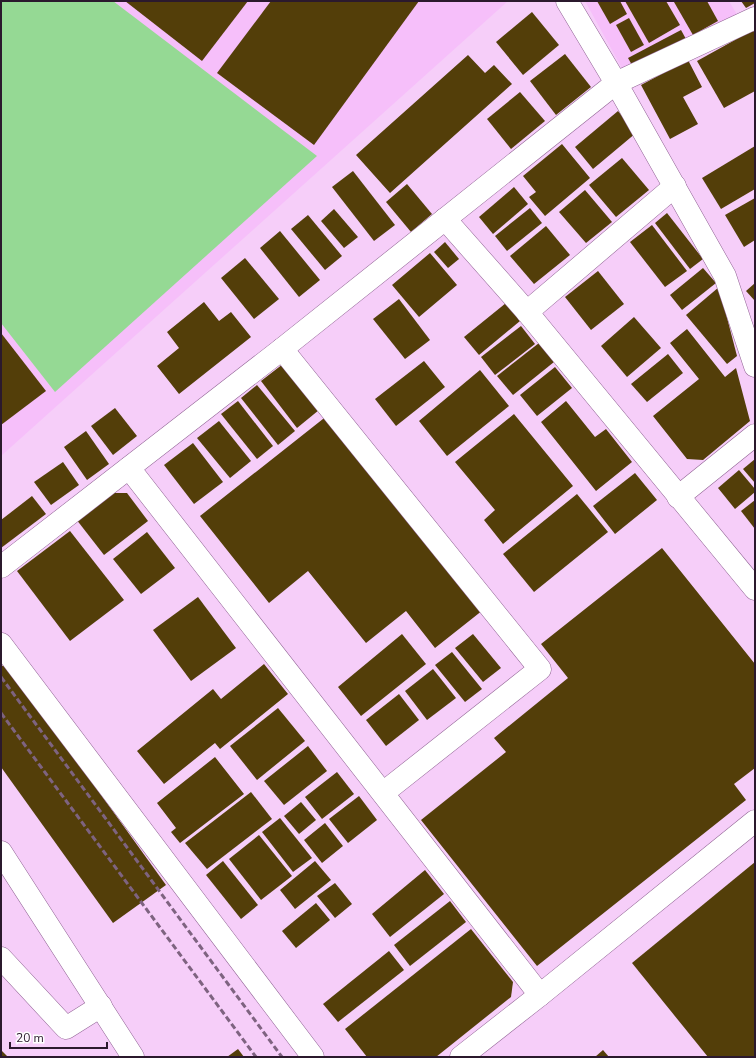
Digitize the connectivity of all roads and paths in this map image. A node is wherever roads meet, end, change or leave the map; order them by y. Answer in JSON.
{"nodes":[{"id":1,"x":567,"y":1,"type":"edge"},
{"id":2,"x":755,"y":18,"type":"edge"},
{"id":3,"x":616,"y":83,"type":"junction"},
{"id":4,"x":675,"y":186,"type":"junction"},
{"id":5,"x":445,"y":218,"type":"junction"},
{"id":6,"x":527,"y":312,"type":"junction"},
{"id":7,"x":282,"y":349,"type":"junction"},
{"id":8,"x":755,"y":366,"type":"edge"},
{"id":9,"x":755,"y":435,"type":"edge"},
{"id":10,"x":129,"y":468,"type":"junction"},
{"id":11,"x":678,"y":497,"type":"junction"},
{"id":12,"x":1,"y":567,"type":"edge"},
{"id":13,"x":755,"y":589,"type":"edge"},
{"id":14,"x":1,"y":644,"type":"edge"},
{"id":15,"x":383,"y":793,"type":"junction"},
{"id":16,"x":755,"y":821,"type":"edge"},
{"id":17,"x":1,"y":852,"type":"edge"},
{"id":18,"x":1,"y":958,"type":"edge"},
{"id":19,"x":540,"y":995,"type":"junction"},
{"id":20,"x":101,"y":1006,"type":"junction"},
{"id":21,"x":134,"y":1057,"type":"edge"},
{"id":22,"x":313,"y":1057,"type":"edge"},
{"id":23,"x":462,"y":1057,"type":"edge"}],
"edges":[{"from":1,"to":3,"type":"street"},
{"from":2,"to":3,"type":"street"},
{"from":3,"to":4,"type":"street"},
{"from":3,"to":5,"type":"street"},
{"from":4,"to":6,"type":"street"},
{"from":4,"to":8,"type":"street"},
{"from":5,"to":6,"type":"street"},
{"from":5,"to":7,"type":"street"},
{"from":6,"to":11,"type":"street"},
{"from":7,"to":10,"type":"street"},
{"from":7,"to":15,"type":"street"},
{"from":9,"to":11,"type":"street"},
{"from":10,"to":12,"type":"street"},
{"from":10,"to":15,"type":"street"},
{"from":11,"to":13,"type":"street"},
{"from":14,"to":22,"type":"street"},
{"from":15,"to":19,"type":"street"},
{"from":16,"to":19,"type":"street"},
{"from":17,"to":20,"type":"street"},
{"from":18,"to":20,"type":"street"},
{"from":19,"to":23,"type":"street"},
{"from":20,"to":21,"type":"street"}]}
